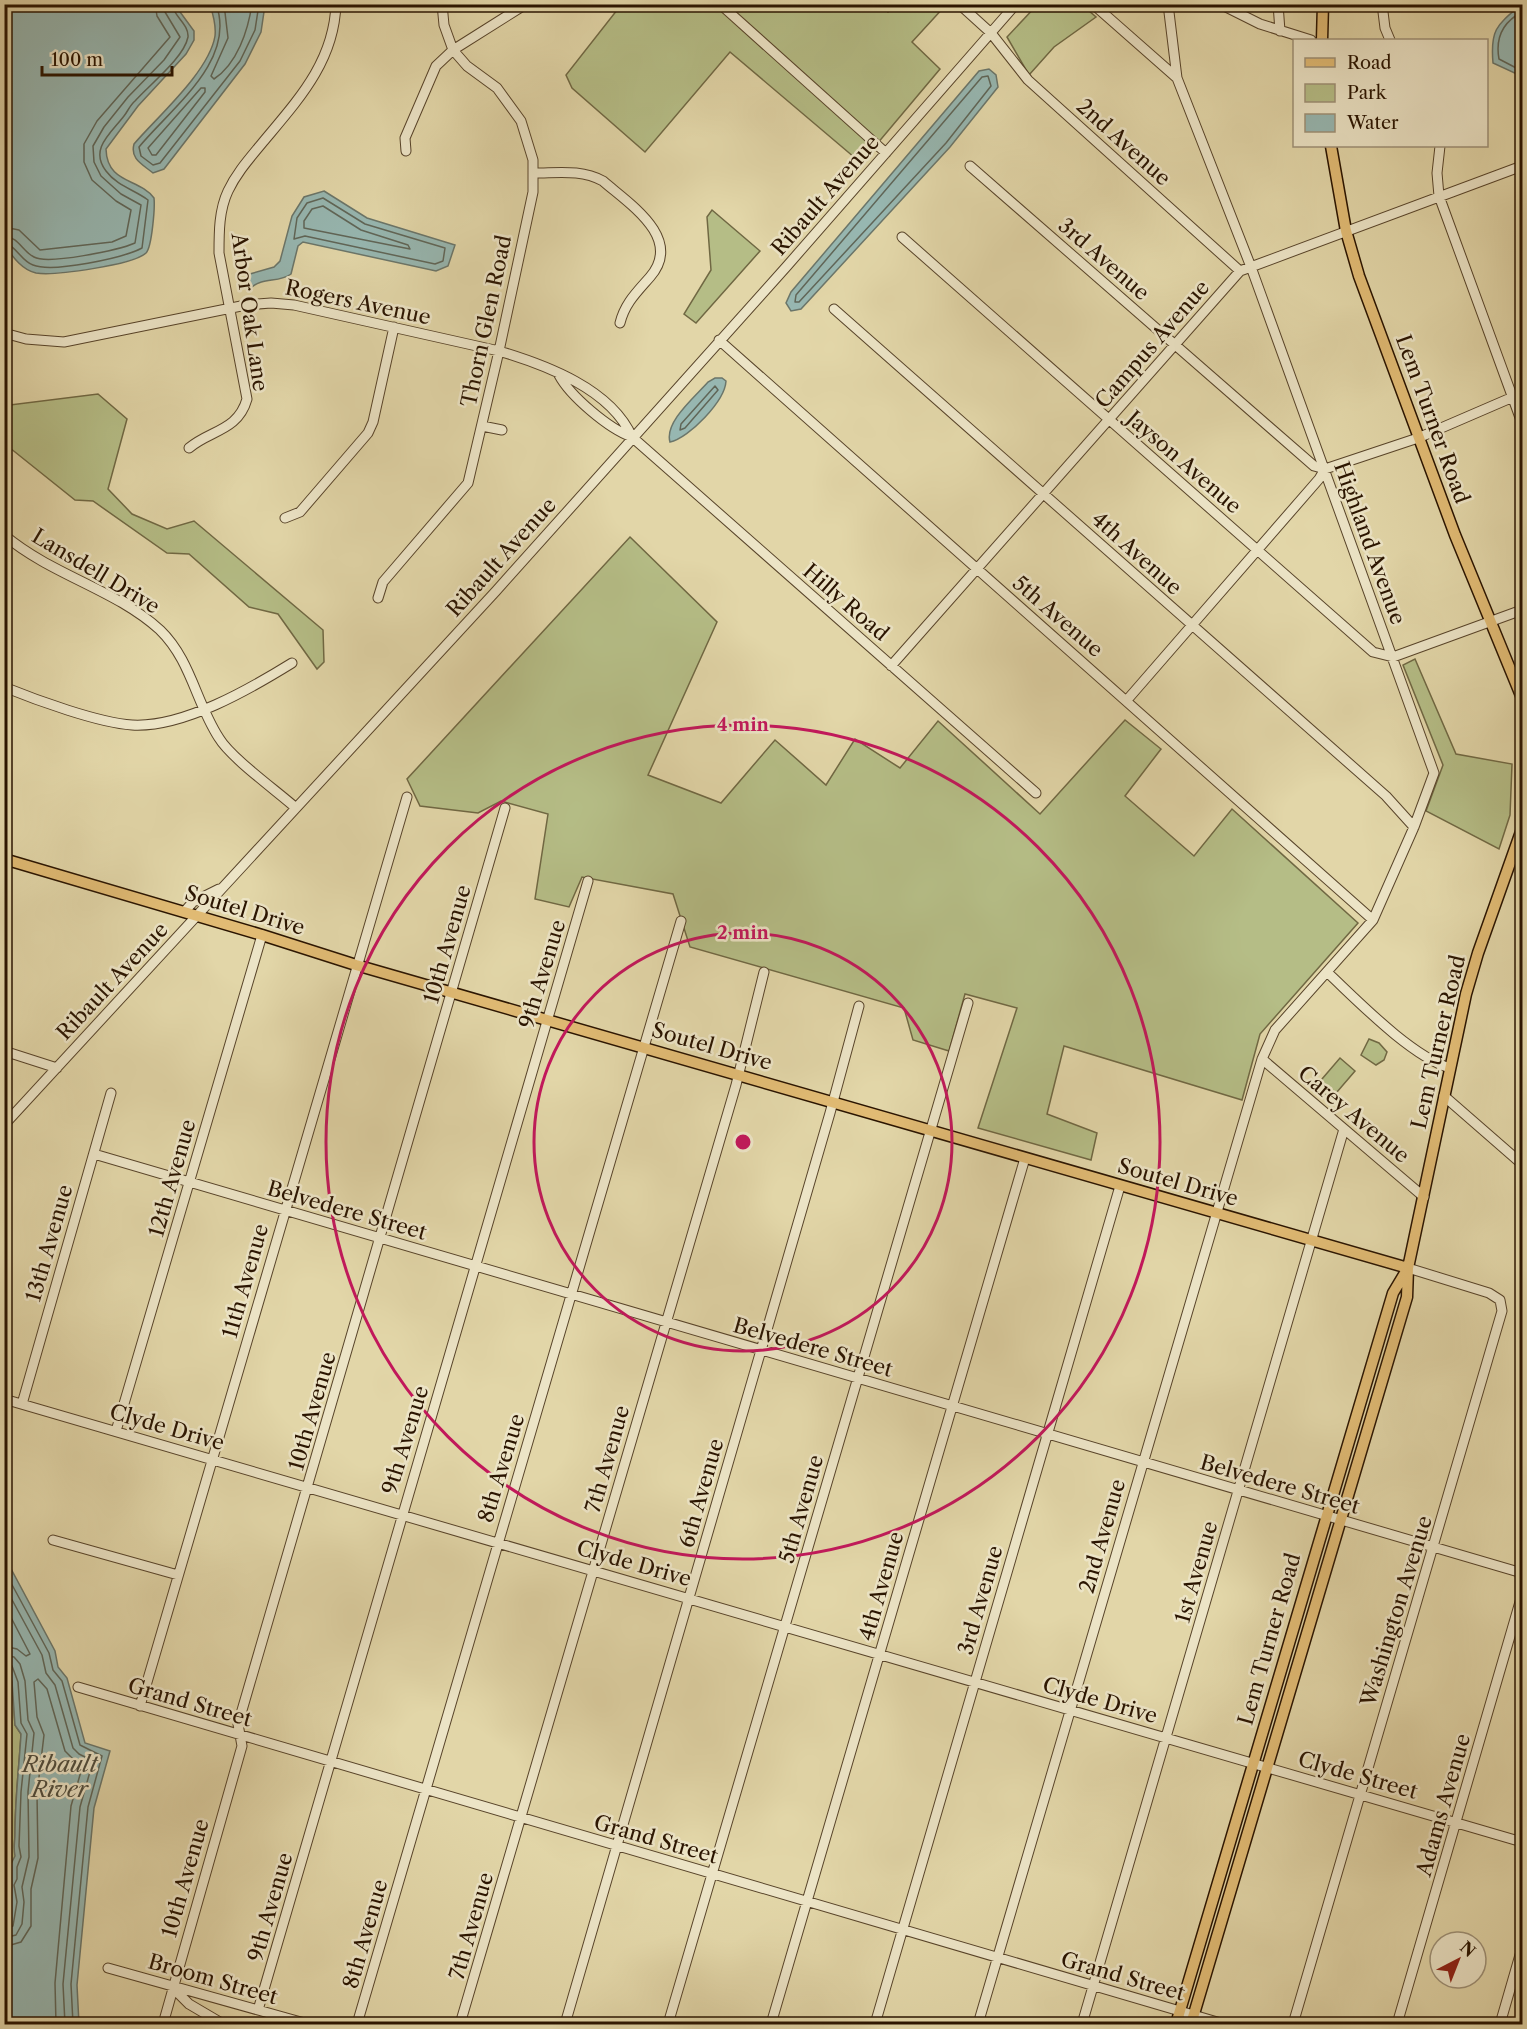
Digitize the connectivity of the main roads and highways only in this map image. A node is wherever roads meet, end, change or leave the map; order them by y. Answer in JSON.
{"nodes":[{"id":1,"x":1323,"y":4,"type":"edge"},
{"id":2,"x":1322,"y":39,"type":"edge"},
{"id":3,"x":1331,"y":147,"type":"edge"},
{"id":4,"x":1522,"y":698,"type":"edge"},
{"id":5,"x":1522,"y":829,"type":"edge"},
{"id":6,"x":4,"y":860,"type":"edge"},
{"id":7,"x":1408,"y":1268,"type":"junction"},
{"id":8,"x":1193,"y":2020,"type":"edge"},
{"id":9,"x":1176,"y":2025,"type":"edge"}],
"edges":[{"from":1,"to":2,"type":"main road"},
{"from":3,"to":4,"type":"main road","name":"Lem Turner Road"},
{"from":5,"to":7,"type":"main road","name":"Lem Turner Road"},
{"from":6,"to":7,"type":"main road","name":"Soutel Drive"},
{"from":7,"to":8,"type":"main road","name":"Lem Turner Road"},
{"from":7,"to":9,"type":"main road","name":"Lem Turner Road"}]}
